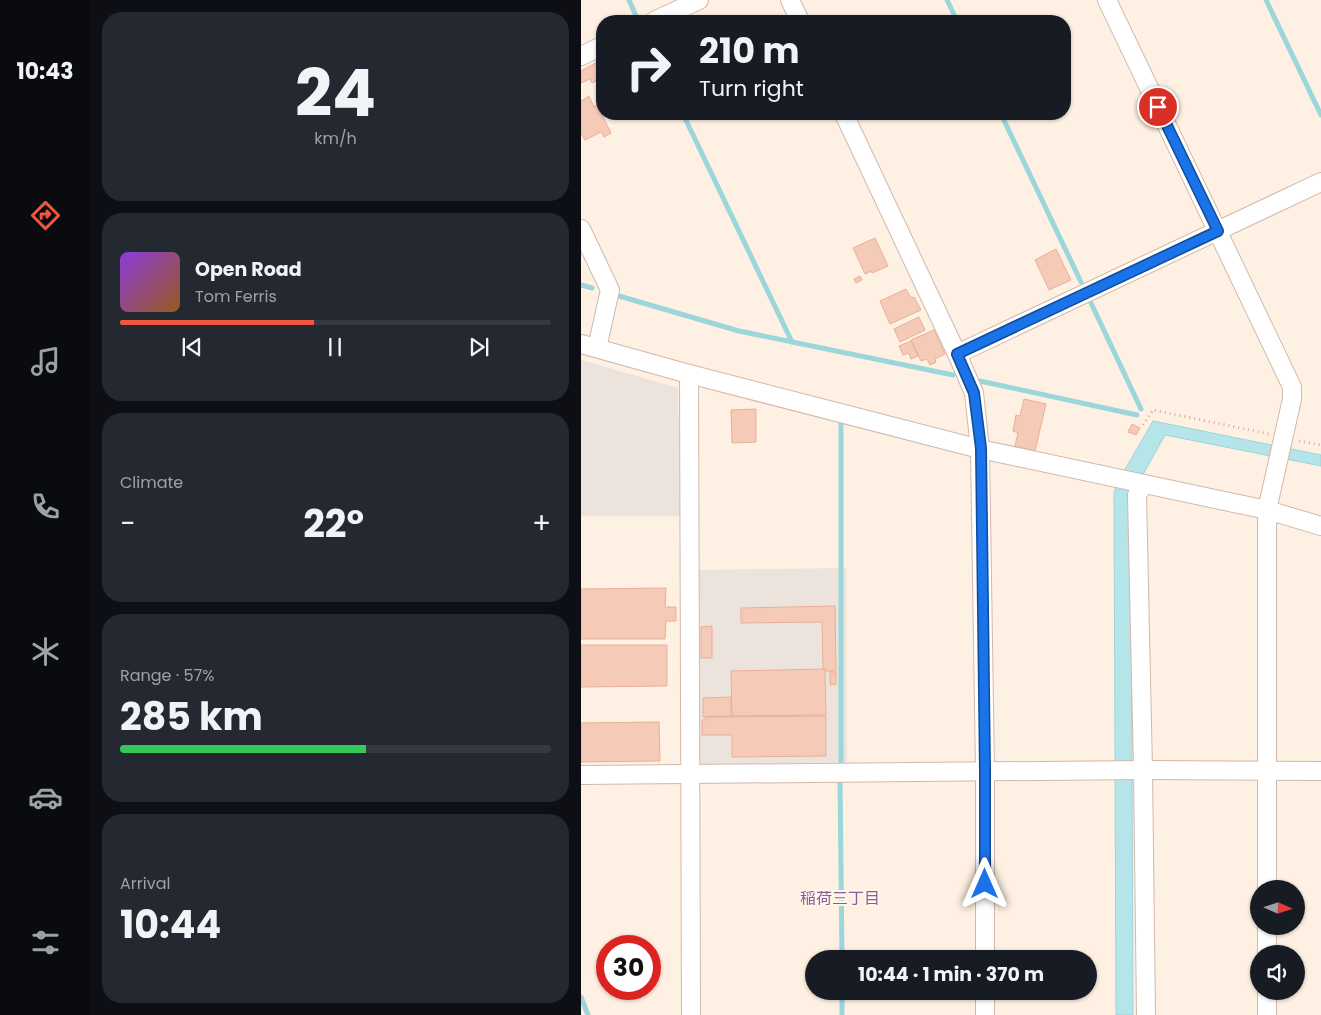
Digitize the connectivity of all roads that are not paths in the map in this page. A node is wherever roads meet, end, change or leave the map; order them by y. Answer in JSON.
{"nodes":[{"id":1,"x":699,"y":0,"type":"edge"},
{"id":2,"x":790,"y":0,"type":"edge"},
{"id":3,"x":1107,"y":0,"type":"edge"},
{"id":4,"x":667,"y":15,"type":"edge"},
{"id":5,"x":797,"y":15,"type":"edge"},
{"id":6,"x":596,"y":49,"type":"edge"},
{"id":7,"x":581,"y":56,"type":"edge"},
{"id":8,"x":847,"y":120,"type":"edge"},
{"id":9,"x":1321,"y":182,"type":"edge"},
{"id":10,"x":581,"y":229,"type":"edge"},
{"id":11,"x":1218,"y":231,"type":"junction"},
{"id":12,"x":589,"y":346,"type":"edge"},
{"id":13,"x":957,"y":354,"type":"junction"},
{"id":14,"x":689,"y":374,"type":"junction"},
{"id":15,"x":981,"y":448,"type":"junction"},
{"id":16,"x":1143,"y":484,"type":"junction"},
{"id":17,"x":1267,"y":510,"type":"junction"},
{"id":18,"x":1319,"y":527,"type":"edge"},
{"id":19,"x":1143,"y":770,"type":"junction"},
{"id":20,"x":985,"y":771,"type":"junction"},
{"id":21,"x":1266,"y":771,"type":"junction"},
{"id":22,"x":1321,"y":771,"type":"edge"},
{"id":23,"x":690,"y":774,"type":"junction"},
{"id":24,"x":581,"y":775,"type":"edge"},
{"id":25,"x":1267,"y":880,"type":"edge"},
{"id":26,"x":985,"y":950,"type":"edge"},
{"id":27,"x":985,"y":1000,"type":"edge"},
{"id":28,"x":1267,"y":1000,"type":"edge"},
{"id":29,"x":691,"y":1015,"type":"edge"},
{"id":30,"x":985,"y":1015,"type":"edge"},
{"id":31,"x":1146,"y":1015,"type":"edge"},
{"id":32,"x":1267,"y":1015,"type":"edge"}],
"edges":[{"from":1,"to":4,"type":"street"},
{"from":2,"to":5,"type":"street"},
{"from":3,"to":11,"type":"street"},
{"from":6,"to":7,"type":"street"},
{"from":8,"to":13,"type":"street"},
{"from":9,"to":11,"type":"street"},
{"from":10,"to":12,"type":"street"},
{"from":11,"to":13,"type":"street"},
{"from":11,"to":17,"type":"street"},
{"from":12,"to":14,"type":"street"},
{"from":13,"to":15,"type":"street"},
{"from":14,"to":15,"type":"street"},
{"from":14,"to":23,"type":"street"},
{"from":15,"to":16,"type":"street"},
{"from":15,"to":20,"type":"street"},
{"from":16,"to":17,"type":"street"},
{"from":16,"to":19,"type":"street"},
{"from":17,"to":18,"type":"street"},
{"from":17,"to":21,"type":"street"},
{"from":19,"to":20,"type":"street"},
{"from":19,"to":21,"type":"street"},
{"from":19,"to":31,"type":"street"},
{"from":20,"to":23,"type":"street"},
{"from":20,"to":26,"type":"street"},
{"from":21,"to":22,"type":"street"},
{"from":21,"to":25,"type":"street"},
{"from":23,"to":24,"type":"street"},
{"from":23,"to":29,"type":"street"},
{"from":27,"to":30,"type":"street"},
{"from":28,"to":32,"type":"street"}]}
